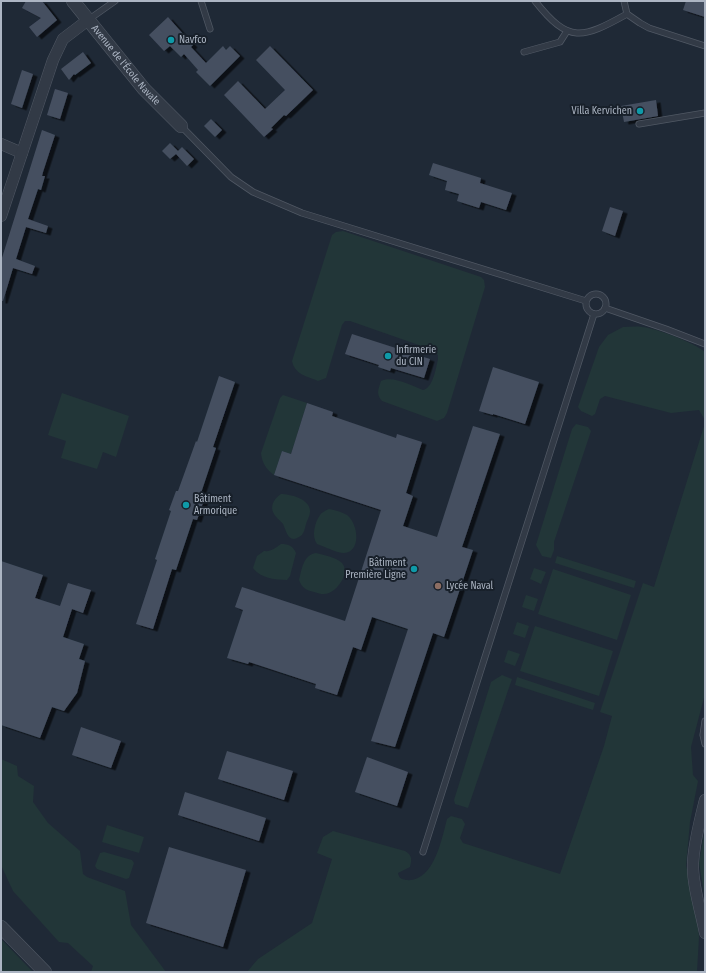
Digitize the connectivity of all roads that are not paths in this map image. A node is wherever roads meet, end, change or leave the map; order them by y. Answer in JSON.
{"nodes":[{"id":1,"x":73,"y":1,"type":"edge"},
{"id":2,"x":201,"y":1,"type":"edge"},
{"id":3,"x":535,"y":1,"type":"edge"},
{"id":4,"x":624,"y":1,"type":"edge"},
{"id":5,"x":113,"y":2,"type":"edge"},
{"id":6,"x":627,"y":14,"type":"junction"},
{"id":7,"x":88,"y":20,"type":"junction"},
{"id":8,"x":210,"y":29,"type":"dead end"},
{"id":9,"x":567,"y":31,"type":"junction"},
{"id":10,"x":705,"y":46,"type":"edge"},
{"id":11,"x":524,"y":52,"type":"dead end"},
{"id":12,"x":705,"y":113,"type":"edge"},
{"id":13,"x":639,"y":124,"type":"dead end"},
{"id":14,"x":181,"y":126,"type":"joint"},
{"id":15,"x":1,"y":144,"type":"edge"},
{"id":16,"x":22,"y":152,"type":"junction"},
{"id":17,"x":1,"y":214,"type":"edge"},
{"id":18,"x":586,"y":301,"type":"junction"},
{"id":19,"x":605,"y":308,"type":"junction"},
{"id":20,"x":594,"y":314,"type":"junction"},
{"id":21,"x":705,"y":344,"type":"edge"},
{"id":22,"x":705,"y":721,"type":"edge"},
{"id":23,"x":705,"y":744,"type":"edge"},
{"id":24,"x":705,"y":800,"type":"edge"},
{"id":25,"x":423,"y":852,"type":"dead end"},
{"id":26,"x":1,"y":927,"type":"edge"},
{"id":27,"x":705,"y":933,"type":"edge"},
{"id":28,"x":45,"y":972,"type":"edge"}],
"edges":[{"from":1,"to":7,"type":"street","name":"Avenue de l'École Navale"},
{"from":2,"to":8,"type":"lane"},
{"from":3,"to":9,"type":"lane"},
{"from":4,"to":6,"type":"lane"},
{"from":5,"to":7,"type":"lane"},
{"from":6,"to":9,"type":"lane"},
{"from":6,"to":10,"type":"lane"},
{"from":7,"to":14,"type":"street","name":"Avenue de l'École Navale"},
{"from":7,"to":16,"type":"street"},
{"from":9,"to":11,"type":"lane"},
{"from":12,"to":13,"type":"lane"},
{"from":14,"to":18,"type":"lane"},
{"from":15,"to":16,"type":"street"},
{"from":16,"to":17,"type":"street"},
{"from":18,"to":19,"type":"lane"},
{"from":18,"to":20,"type":"lane"},
{"from":19,"to":20,"type":"lane"},
{"from":19,"to":21,"type":"lane"},
{"from":20,"to":25,"type":"lane"},
{"from":22,"to":23,"type":"lane"},
{"from":24,"to":27,"type":"street"},
{"from":26,"to":28,"type":"street"}]}
